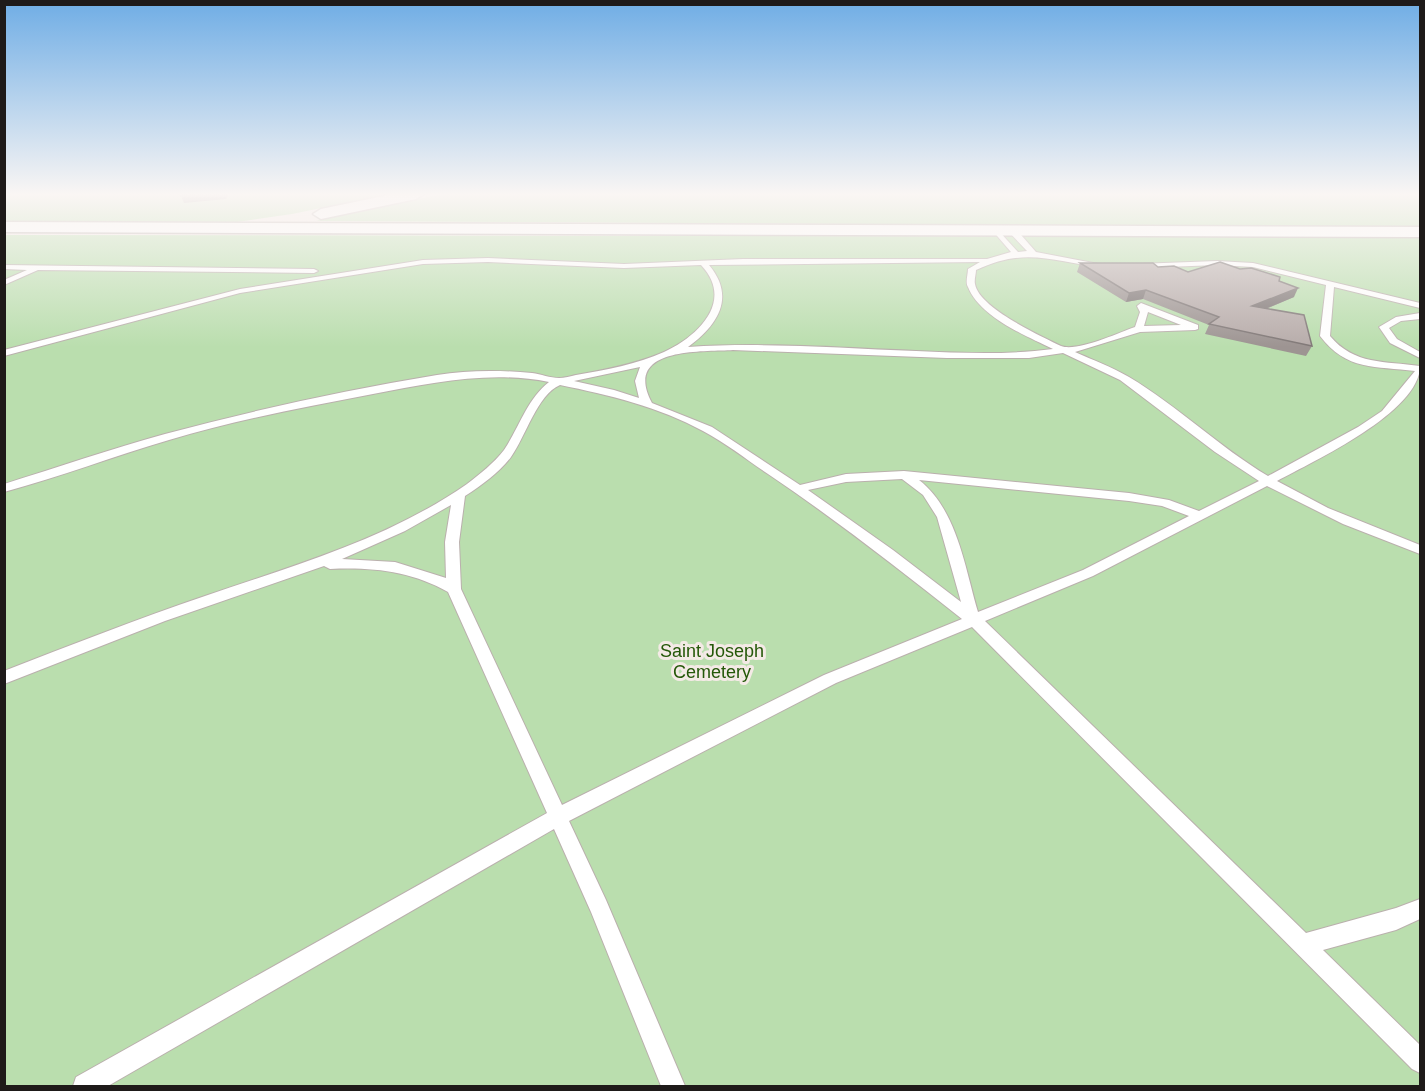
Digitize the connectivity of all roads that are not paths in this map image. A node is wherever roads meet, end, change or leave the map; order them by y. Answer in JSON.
{"nodes":[{"id":1,"x":1011,"y":245,"type":"edge"},
{"id":2,"x":1023,"y":245,"type":"edge"},
{"id":3,"x":1033,"y":253,"type":"junction"},
{"id":4,"x":1016,"y":254,"type":"junction"},
{"id":5,"x":989,"y":260,"type":"junction"},
{"id":6,"x":702,"y":262,"type":"junction"},
{"id":7,"x":1112,"y":266,"type":"edge"},
{"id":8,"x":1131,"y":266,"type":"edge"},
{"id":9,"x":4,"y":267,"type":"edge"},
{"id":10,"x":40,"y":267,"type":"junction"},
{"id":11,"x":343,"y":274,"type":"junction"},
{"id":12,"x":4,"y":283,"type":"edge"},
{"id":13,"x":1330,"y":284,"type":"junction"},
{"id":14,"x":1420,"y":305,"type":"edge"},
{"id":15,"x":1420,"y":316,"type":"edge"},
{"id":16,"x":1139,"y":329,"type":"junction"},
{"id":17,"x":676,"y":350,"type":"junction"},
{"id":18,"x":1069,"y":351,"type":"junction"},
{"id":19,"x":4,"y":353,"type":"edge"},
{"id":20,"x":1420,"y":355,"type":"edge"},
{"id":21,"x":650,"y":360,"type":"junction"},
{"id":22,"x":1420,"y":370,"type":"edge"},
{"id":23,"x":562,"y":382,"type":"junction"},
{"id":24,"x":647,"y":403,"type":"junction"},
{"id":25,"x":904,"y":475,"type":"junction"},
{"id":26,"x":1269,"y":481,"type":"junction"},
{"id":27,"x":4,"y":488,"type":"edge"},
{"id":28,"x":798,"y":489,"type":"junction"},
{"id":29,"x":459,"y":495,"type":"junction"},
{"id":30,"x":1201,"y":516,"type":"junction"},
{"id":31,"x":1420,"y":550,"type":"edge"},
{"id":32,"x":320,"y":564,"type":"junction"},
{"id":33,"x":454,"y":589,"type":"junction"},
{"id":34,"x":973,"y":619,"type":"junction"},
{"id":35,"x":4,"y":678,"type":"edge"},
{"id":36,"x":558,"y":817,"type":"junction"},
{"id":37,"x":1420,"y":909,"type":"edge"},
{"id":38,"x":1302,"y":945,"type":"junction"},
{"id":39,"x":1420,"y":1061,"type":"edge"},
{"id":40,"x":86,"y":1086,"type":"edge"},
{"id":41,"x":673,"y":1086,"type":"edge"}],
"edges":[{"from":1,"to":4,"type":"lane"},
{"from":2,"to":3,"type":"lane"},
{"from":3,"to":4,"type":"lane"},
{"from":3,"to":7,"type":"lane"},
{"from":4,"to":5,"type":"lane"},
{"from":5,"to":6,"type":"lane"},
{"from":5,"to":18,"type":"lane"},
{"from":6,"to":11,"type":"lane"},
{"from":6,"to":17,"type":"lane"},
{"from":8,"to":13,"type":"lane"},
{"from":9,"to":10,"type":"lane"},
{"from":10,"to":11,"type":"lane"},
{"from":10,"to":12,"type":"lane"},
{"from":11,"to":19,"type":"lane"},
{"from":13,"to":14,"type":"lane"},
{"from":13,"to":22,"type":"lane"},
{"from":15,"to":20,"type":"lane"},
{"from":16,"to":16,"type":"lane"},
{"from":16,"to":18,"type":"lane"},
{"from":17,"to":18,"type":"lane"},
{"from":17,"to":21,"type":"lane"},
{"from":18,"to":26,"type":"lane"},
{"from":21,"to":23,"type":"lane"},
{"from":21,"to":24,"type":"lane"},
{"from":22,"to":26,"type":"lane"},
{"from":23,"to":24,"type":"lane"},
{"from":23,"to":27,"type":"lane"},
{"from":23,"to":29,"type":"lane"},
{"from":24,"to":28,"type":"lane"},
{"from":25,"to":28,"type":"lane"},
{"from":25,"to":30,"type":"lane"},
{"from":25,"to":34,"type":"lane"},
{"from":26,"to":30,"type":"lane"},
{"from":26,"to":31,"type":"lane"},
{"from":28,"to":34,"type":"lane"},
{"from":29,"to":32,"type":"lane"},
{"from":29,"to":33,"type":"lane"},
{"from":30,"to":34,"type":"lane"},
{"from":32,"to":33,"type":"lane"},
{"from":32,"to":35,"type":"lane"},
{"from":33,"to":36,"type":"lane"},
{"from":34,"to":36,"type":"lane"},
{"from":34,"to":38,"type":"lane"},
{"from":36,"to":40,"type":"lane"},
{"from":36,"to":41,"type":"lane"},
{"from":37,"to":38,"type":"lane"},
{"from":38,"to":39,"type":"lane"}]}
